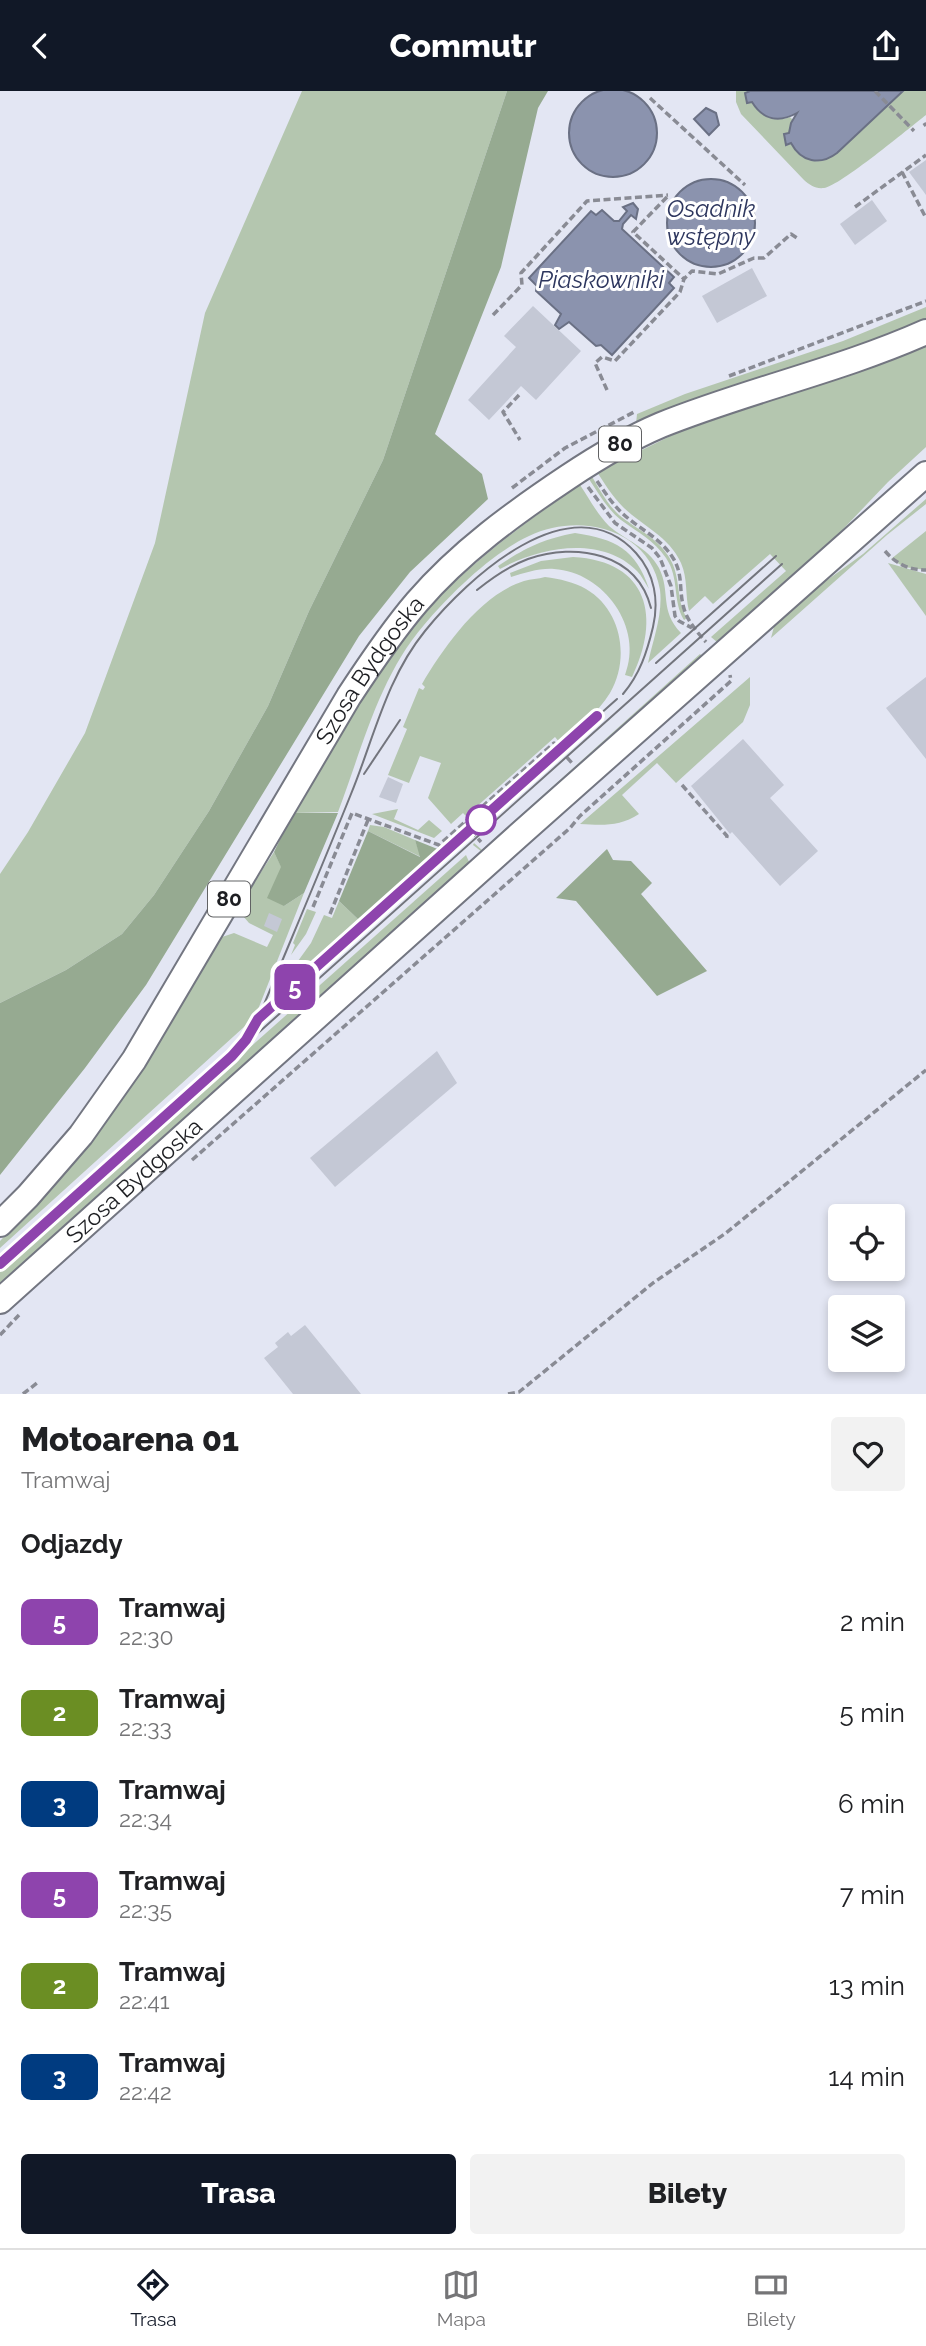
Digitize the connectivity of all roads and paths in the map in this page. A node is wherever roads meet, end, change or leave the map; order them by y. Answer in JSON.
{"nodes":[{"id":1,"x":875,"y":91,"type":"edge"},
{"id":2,"x":650,"y":98,"type":"dead end"},
{"id":3,"x":914,"y":131,"type":"dead end"},
{"id":4,"x":926,"y":155,"type":"edge"},
{"id":5,"x":902,"y":172,"type":"junction"},
{"id":6,"x":745,"y":185,"type":"dead end"},
{"id":7,"x":855,"y":207,"type":"dead end"},
{"id":8,"x":926,"y":218,"type":"edge"},
{"id":9,"x":797,"y":238,"type":"dead end"},
{"id":10,"x":684,"y":279,"type":"junction"},
{"id":11,"x":926,"y":301,"type":"edge"},
{"id":12,"x":493,"y":315,"type":"dead end"},
{"id":13,"x":926,"y":332,"type":"edge"},
{"id":14,"x":720,"y":380,"type":"dead end"},
{"id":15,"x":607,"y":390,"type":"dead end"},
{"id":16,"x":519,"y":395,"type":"dead end"},
{"id":17,"x":642,"y":409,"type":"dead end"},
{"id":18,"x":520,"y":440,"type":"dead end"},
{"id":19,"x":573,"y":443,"type":"junction"},
{"id":20,"x":583,"y":468,"type":"junction"},
{"id":21,"x":926,"y":474,"type":"edge"},
{"id":22,"x":885,"y":551,"type":"dead end"},
{"id":23,"x":926,"y":570,"type":"edge"},
{"id":24,"x":694,"y":629,"type":"junction"},
{"id":25,"x":713,"y":650,"type":"dead end"},
{"id":26,"x":731,"y":681,"type":"dead end"},
{"id":27,"x":572,"y":763,"type":"dead end"},
{"id":28,"x":682,"y":785,"type":"dead end"},
{"id":29,"x":368,"y":820,"type":"junction"},
{"id":30,"x":726,"y":841,"type":"dead end"},
{"id":31,"x":313,"y":907,"type":"dead end"},
{"id":32,"x":330,"y":914,"type":"dead end"},
{"id":33,"x":926,"y":1070,"type":"edge"},
{"id":34,"x":186,"y":1165,"type":"dead end"},
{"id":35,"x":0,"y":1224,"type":"edge"},
{"id":36,"x":0,"y":1301,"type":"edge"},
{"id":37,"x":25,"y":1309,"type":"dead end"},
{"id":38,"x":0,"y":1335,"type":"edge"},
{"id":39,"x":37,"y":1383,"type":"dead end"},
{"id":40,"x":23,"y":1394,"type":"edge"},
{"id":41,"x":508,"y":1394,"type":"edge"}],
"edges":[{"from":1,"to":3,"type":"path"},
{"from":2,"to":6,"type":"path"},
{"from":4,"to":5,"type":"path"},
{"from":5,"to":7,"type":"path"},
{"from":5,"to":8,"type":"path"},
{"from":9,"to":10,"type":"path"},
{"from":10,"to":12,"type":"path"},
{"from":10,"to":15,"type":"path"},
{"from":11,"to":14,"type":"path"},
{"from":13,"to":20,"type":"main road","name":"Szosa Bydgoska","number":"80"},
{"from":16,"to":18,"type":"path"},
{"from":17,"to":19,"type":"path"},
{"from":19,"to":20,"type":"path"},
{"from":19,"to":20,"type":"path"},
{"from":20,"to":24,"type":"path"},
{"from":20,"to":24,"type":"path"},
{"from":20,"to":35,"type":"main road","name":"Szosa Bydgoska","number":"80"},
{"from":21,"to":36,"type":"main road","name":"Szosa Bydgoska"},
{"from":22,"to":23,"type":"path"},
{"from":24,"to":25,"type":"path"},
{"from":26,"to":34,"type":"path"},
{"from":27,"to":29,"type":"path"},
{"from":28,"to":30,"type":"path"},
{"from":29,"to":31,"type":"path"},
{"from":29,"to":32,"type":"path"},
{"from":33,"to":41,"type":"path"},
{"from":37,"to":38,"type":"path"},
{"from":39,"to":40,"type":"path"}]}
